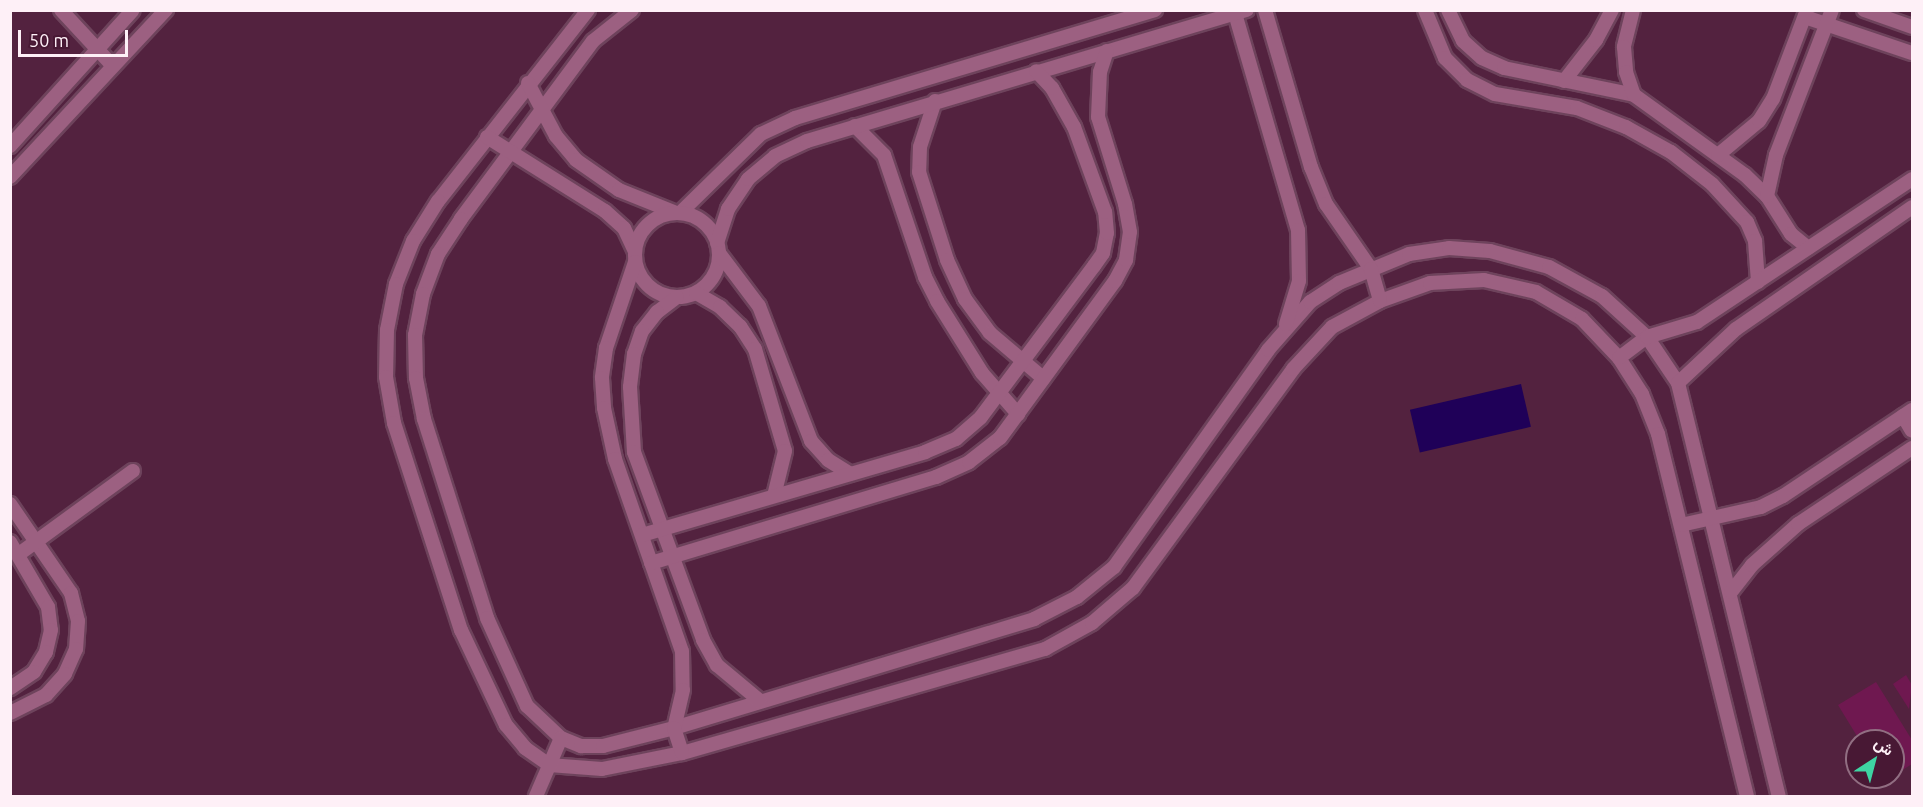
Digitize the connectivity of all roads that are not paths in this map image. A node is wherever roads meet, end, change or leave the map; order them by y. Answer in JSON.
{"nodes":[{"id":1,"x":61,"y":10,"type":"edge"},
{"id":2,"x":133,"y":10,"type":"edge"},
{"id":3,"x":166,"y":10,"type":"edge"},
{"id":4,"x":588,"y":10,"type":"edge"},
{"id":5,"x":632,"y":10,"type":"edge"},
{"id":6,"x":1155,"y":10,"type":"edge"},
{"id":7,"x":1265,"y":10,"type":"edge"},
{"id":8,"x":1425,"y":10,"type":"edge"},
{"id":9,"x":1448,"y":10,"type":"edge"},
{"id":10,"x":1612,"y":10,"type":"edge"},
{"id":11,"x":1633,"y":10,"type":"edge"},
{"id":12,"x":1832,"y":10,"type":"edge"},
{"id":13,"x":1864,"y":10,"type":"edge"},
{"id":14,"x":1239,"y":12,"type":"edge"},
{"id":15,"x":1806,"y":14,"type":"edge"},
{"id":16,"x":1827,"y":24,"type":"junction"},
{"id":17,"x":1912,"y":27,"type":"edge"},
{"id":18,"x":95,"y":49,"type":"junction"},
{"id":19,"x":1107,"y":51,"type":"junction"},
{"id":20,"x":1912,"y":52,"type":"edge"},
{"id":21,"x":112,"y":65,"type":"junction"},
{"id":22,"x":1036,"y":71,"type":"junction"},
{"id":23,"x":1564,"y":81,"type":"junction"},
{"id":24,"x":528,"y":84,"type":"junction"},
{"id":25,"x":1634,"y":95,"type":"junction"},
{"id":26,"x":935,"y":101,"type":"junction"},
{"id":27,"x":543,"y":109,"type":"junction"},
{"id":28,"x":855,"y":126,"type":"junction"},
{"id":29,"x":487,"y":137,"type":"junction"},
{"id":30,"x":10,"y":146,"type":"edge"},
{"id":31,"x":512,"y":151,"type":"junction"},
{"id":32,"x":1718,"y":155,"type":"junction"},
{"id":33,"x":10,"y":177,"type":"edge"},
{"id":34,"x":1912,"y":179,"type":"edge"},
{"id":35,"x":1767,"y":196,"type":"junction"},
{"id":36,"x":1912,"y":207,"type":"edge"},
{"id":37,"x":678,"y":213,"type":"junction"},
{"id":38,"x":718,"y":248,"type":"junction"},
{"id":39,"x":1808,"y":248,"type":"junction"},
{"id":40,"x":635,"y":257,"type":"junction"},
{"id":41,"x":1371,"y":269,"type":"junction"},
{"id":42,"x":1758,"y":282,"type":"junction"},
{"id":43,"x":696,"y":293,"type":"junction"},
{"id":44,"x":677,"y":297,"type":"junction"},
{"id":45,"x":1380,"y":301,"type":"junction"},
{"id":46,"x":1285,"y":327,"type":"junction"},
{"id":47,"x":1647,"y":337,"type":"junction"},
{"id":48,"x":1619,"y":358,"type":"junction"},
{"id":49,"x":1021,"y":363,"type":"junction"},
{"id":50,"x":1043,"y":378,"type":"junction"},
{"id":51,"x":1678,"y":383,"type":"junction"},
{"id":52,"x":998,"y":395,"type":"junction"},
{"id":53,"x":1908,"y":413,"type":"edge"},
{"id":54,"x":1018,"y":414,"type":"junction"},
{"id":55,"x":1912,"y":431,"type":"edge"},
{"id":56,"x":1912,"y":448,"type":"edge"},
{"id":57,"x":133,"y":471,"type":"dead end"},
{"id":58,"x":850,"y":474,"type":"junction"},
{"id":59,"x":774,"y":496,"type":"junction"},
{"id":60,"x":10,"y":504,"type":"edge"},
{"id":61,"x":1712,"y":515,"type":"junction"},
{"id":62,"x":1681,"y":525,"type":"junction"},
{"id":63,"x":664,"y":529,"type":"junction"},
{"id":64,"x":642,"y":535,"type":"junction"},
{"id":65,"x":38,"y":540,"type":"junction"},
{"id":66,"x":10,"y":542,"type":"edge"},
{"id":67,"x":19,"y":554,"type":"junction"},
{"id":68,"x":673,"y":556,"type":"junction"},
{"id":69,"x":651,"y":563,"type":"junction"},
{"id":70,"x":1731,"y":592,"type":"junction"},
{"id":71,"x":10,"y":688,"type":"edge"},
{"id":72,"x":760,"y":702,"type":"junction"},
{"id":73,"x":10,"y":713,"type":"edge"},
{"id":74,"x":674,"y":728,"type":"junction"},
{"id":75,"x":561,"y":738,"type":"junction"},
{"id":76,"x":682,"y":753,"type":"junction"},
{"id":77,"x":549,"y":765,"type":"junction"},
{"id":78,"x":536,"y":796,"type":"edge"},
{"id":79,"x":1747,"y":796,"type":"edge"},
{"id":80,"x":1779,"y":796,"type":"edge"}],
"edges":[{"from":1,"to":18,"type":"street"},
{"from":2,"to":18,"type":"street"},
{"from":3,"to":21,"type":"street"},
{"from":4,"to":24,"type":"street"},
{"from":5,"to":27,"type":"street"},
{"from":6,"to":37,"type":"street"},
{"from":7,"to":41,"type":"street"},
{"from":8,"to":42,"type":"street"},
{"from":9,"to":23,"type":"street"},
{"from":10,"to":23,"type":"street"},
{"from":11,"to":25,"type":"street"},
{"from":12,"to":16,"type":"street"},
{"from":13,"to":17,"type":"street"},
{"from":14,"to":19,"type":"street"},
{"from":14,"to":46,"type":"street"},
{"from":15,"to":16,"type":"street"},
{"from":15,"to":32,"type":"street"},
{"from":16,"to":20,"type":"street"},
{"from":16,"to":35,"type":"street"},
{"from":18,"to":21,"type":"street"},
{"from":18,"to":30,"type":"street"},
{"from":19,"to":22,"type":"street"},
{"from":19,"to":50,"type":"street"},
{"from":21,"to":33,"type":"street"},
{"from":22,"to":26,"type":"street"},
{"from":22,"to":49,"type":"street"},
{"from":23,"to":25,"type":"street"},
{"from":24,"to":27,"type":"street"},
{"from":24,"to":29,"type":"street"},
{"from":25,"to":32,"type":"street"},
{"from":26,"to":28,"type":"street"},
{"from":26,"to":49,"type":"street"},
{"from":27,"to":31,"type":"street"},
{"from":27,"to":37,"type":"street"},
{"from":28,"to":38,"type":"street"},
{"from":28,"to":52,"type":"street"},
{"from":29,"to":31,"type":"street"},
{"from":29,"to":77,"type":"street"},
{"from":31,"to":40,"type":"street"},
{"from":31,"to":75,"type":"street"},
{"from":32,"to":35,"type":"street"},
{"from":34,"to":39,"type":"street"},
{"from":35,"to":39,"type":"street"},
{"from":36,"to":51,"type":"street"},
{"from":37,"to":38,"type":"street"},
{"from":37,"to":40,"type":"street"},
{"from":38,"to":43,"type":"street"},
{"from":38,"to":58,"type":"street"},
{"from":39,"to":42,"type":"street"},
{"from":40,"to":44,"type":"street"},
{"from":40,"to":64,"type":"street"},
{"from":41,"to":45,"type":"street"},
{"from":41,"to":46,"type":"street"},
{"from":41,"to":47,"type":"street"},
{"from":42,"to":47,"type":"street"},
{"from":43,"to":44,"type":"street"},
{"from":43,"to":59,"type":"street"},
{"from":44,"to":63,"type":"street"},
{"from":45,"to":48,"type":"street"},
{"from":45,"to":76,"type":"street"},
{"from":46,"to":72,"type":"street"},
{"from":47,"to":48,"type":"street"},
{"from":47,"to":51,"type":"street"},
{"from":48,"to":62,"type":"street"},
{"from":49,"to":50,"type":"street"},
{"from":49,"to":52,"type":"street"},
{"from":50,"to":54,"type":"street"},
{"from":51,"to":61,"type":"street"},
{"from":52,"to":54,"type":"street"},
{"from":52,"to":58,"type":"street"},
{"from":53,"to":55,"type":"street"},
{"from":53,"to":61,"type":"street"},
{"from":54,"to":68,"type":"street"},
{"from":56,"to":70,"type":"street"},
{"from":57,"to":65,"type":"street"},
{"from":58,"to":59,"type":"street"},
{"from":59,"to":63,"type":"street"},
{"from":60,"to":65,"type":"street"},
{"from":61,"to":62,"type":"street"},
{"from":61,"to":70,"type":"street"},
{"from":62,"to":79,"type":"street"},
{"from":63,"to":64,"type":"street"},
{"from":63,"to":68,"type":"street"},
{"from":64,"to":69,"type":"street"},
{"from":65,"to":67,"type":"street"},
{"from":65,"to":73,"type":"street"},
{"from":66,"to":67,"type":"street"},
{"from":67,"to":71,"type":"street"},
{"from":68,"to":69,"type":"street"},
{"from":68,"to":72,"type":"street"},
{"from":69,"to":74,"type":"street"},
{"from":70,"to":80,"type":"street"},
{"from":72,"to":74,"type":"street"},
{"from":74,"to":75,"type":"street"},
{"from":74,"to":76,"type":"street"},
{"from":75,"to":77,"type":"street"},
{"from":76,"to":77,"type":"street"},
{"from":77,"to":78,"type":"street"}]}
